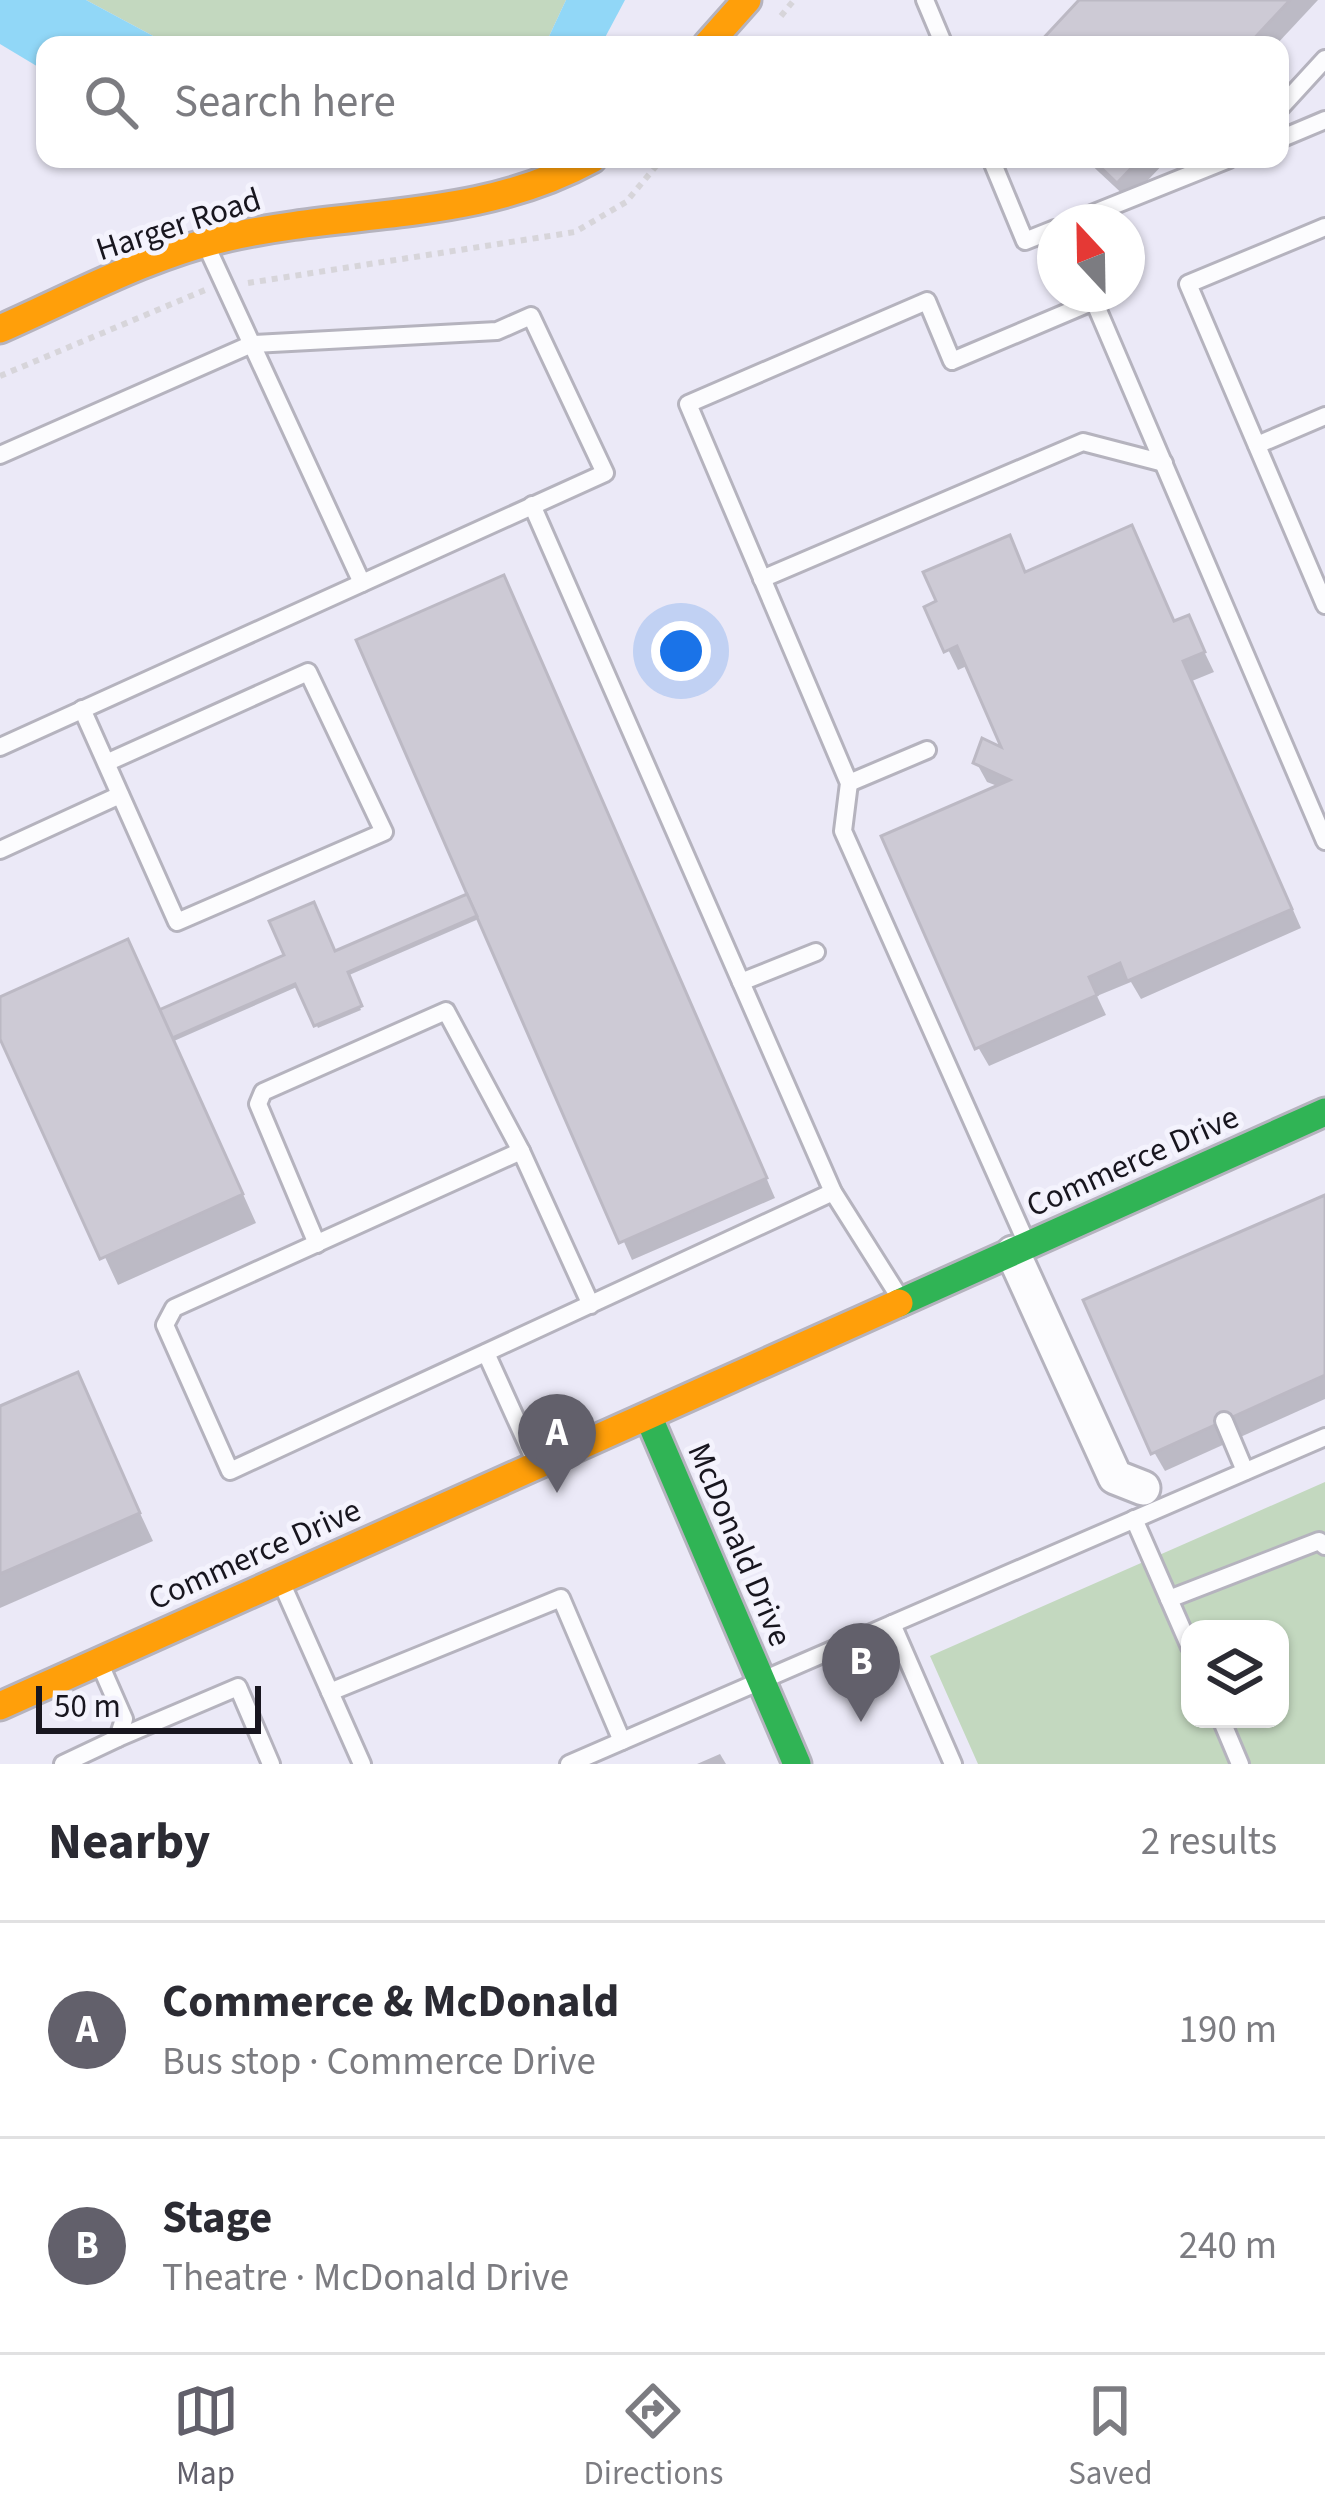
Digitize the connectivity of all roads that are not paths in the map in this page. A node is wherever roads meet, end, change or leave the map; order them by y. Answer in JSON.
{"nodes":[{"id":1,"x":747,"y":0,"type":"edge"},
{"id":2,"x":925,"y":0,"type":"edge"},
{"id":3,"x":715,"y":36,"type":"edge"},
{"id":4,"x":940,"y":36,"type":"edge"},
{"id":5,"x":1325,"y":59,"type":"edge"},
{"id":6,"x":1289,"y":98,"type":"edge"},
{"id":7,"x":1325,"y":121,"type":"edge"},
{"id":8,"x":1289,"y":135,"type":"edge"},
{"id":9,"x":575,"y":168,"type":"edge"},
{"id":10,"x":995,"y":168,"type":"edge"},
{"id":11,"x":1207,"y":168,"type":"edge"},
{"id":12,"x":1117,"y":204,"type":"edge"},
{"id":13,"x":1325,"y":227,"type":"edge"},
{"id":14,"x":1037,"y":236,"type":"edge"},
{"id":15,"x":206,"y":244,"type":"junction"},
{"id":16,"x":0,"y":329,"type":"edge"},
{"id":17,"x":252,"y":344,"type":"junction"},
{"id":18,"x":1325,"y":416,"type":"edge"},
{"id":19,"x":1257,"y":445,"type":"junction"},
{"id":20,"x":0,"y":455,"type":"edge"},
{"id":21,"x":1164,"y":464,"type":"junction"},
{"id":22,"x":532,"y":505,"type":"junction"},
{"id":23,"x":762,"y":579,"type":"junction"},
{"id":24,"x":362,"y":583,"type":"junction"},
{"id":25,"x":1325,"y":605,"type":"edge"},
{"id":26,"x":82,"y":709,"type":"junction"},
{"id":27,"x":0,"y":746,"type":"edge"},
{"id":28,"x":927,"y":750,"type":"dead end"},
{"id":29,"x":106,"y":763,"type":"junction"},
{"id":30,"x":849,"y":783,"type":"junction"},
{"id":31,"x":120,"y":795,"type":"junction"},
{"id":32,"x":1325,"y":841,"type":"edge"},
{"id":33,"x":0,"y":850,"type":"edge"},
{"id":34,"x":816,"y":952,"type":"dead end"},
{"id":35,"x":741,"y":982,"type":"junction"},
{"id":36,"x":1325,"y":1112,"type":"edge"},
{"id":37,"x":521,"y":1151,"type":"junction"},
{"id":38,"x":833,"y":1192,"type":"junction"},
{"id":39,"x":317,"y":1244,"type":"junction"},
{"id":40,"x":1021,"y":1250,"type":"junction"},
{"id":41,"x":904,"y":1303,"type":"junction"},
{"id":42,"x":591,"y":1305,"type":"junction"},
{"id":43,"x":487,"y":1353,"type":"junction"},
{"id":44,"x":649,"y":1418,"type":"junction"},
{"id":45,"x":1224,"y":1421,"type":"dead end"},
{"id":46,"x":1325,"y":1437,"type":"edge"},
{"id":47,"x":537,"y":1466,"type":"junction"},
{"id":48,"x":1245,"y":1471,"type":"junction"},
{"id":49,"x":1143,"y":1506,"type":"junction"},
{"id":50,"x":1325,"y":1546,"type":"edge"},
{"id":51,"x":281,"y":1581,"type":"junction"},
{"id":52,"x":1169,"y":1599,"type":"junction"},
{"id":53,"x":892,"y":1624,"type":"junction"},
{"id":54,"x":1181,"y":1626,"type":"edge"},
{"id":55,"x":99,"y":1662,"type":"junction"},
{"id":56,"x":761,"y":1680,"type":"junction"},
{"id":57,"x":330,"y":1692,"type":"junction"},
{"id":58,"x":0,"y":1706,"type":"edge"},
{"id":59,"x":1225,"y":1728,"type":"edge"},
{"id":60,"x":118,"y":1738,"type":"junction"},
{"id":61,"x":622,"y":1741,"type":"junction"},
{"id":62,"x":64,"y":1764,"type":"edge"},
{"id":63,"x":271,"y":1764,"type":"edge"},
{"id":64,"x":362,"y":1764,"type":"edge"},
{"id":65,"x":569,"y":1764,"type":"edge"},
{"id":66,"x":796,"y":1764,"type":"edge"},
{"id":67,"x":953,"y":1764,"type":"edge"},
{"id":68,"x":1240,"y":1764,"type":"edge"}],
"edges":[{"from":1,"to":3,"type":"street"},
{"from":2,"to":4,"type":"lane"},
{"from":5,"to":6,"type":"lane"},
{"from":7,"to":8,"type":"lane"},
{"from":9,"to":15,"type":"street","name":"Harger Road"},
{"from":10,"to":14,"type":"lane"},
{"from":11,"to":12,"type":"lane"},
{"from":13,"to":19,"type":"lane"},
{"from":15,"to":16,"type":"street","name":"Harger Road"},
{"from":15,"to":17,"type":"lane"},
{"from":17,"to":20,"type":"lane"},
{"from":17,"to":22,"type":"lane"},
{"from":17,"to":24,"type":"lane"},
{"from":18,"to":19,"type":"lane"},
{"from":19,"to":25,"type":"lane"},
{"from":21,"to":23,"type":"lane"},
{"from":21,"to":23,"type":"lane"},
{"from":21,"to":32,"type":"lane"},
{"from":22,"to":24,"type":"lane"},
{"from":22,"to":35,"type":"lane"},
{"from":23,"to":30,"type":"lane"},
{"from":24,"to":26,"type":"lane"},
{"from":26,"to":27,"type":"lane"},
{"from":26,"to":29,"type":"lane"},
{"from":28,"to":30,"type":"lane"},
{"from":29,"to":31,"type":"lane"},
{"from":29,"to":31,"type":"lane"},
{"from":30,"to":40,"type":"lane"},
{"from":31,"to":33,"type":"lane"},
{"from":34,"to":35,"type":"lane"},
{"from":35,"to":38,"type":"lane"},
{"from":36,"to":40,"type":"street","name":"Commerce Drive"},
{"from":37,"to":39,"type":"lane"},
{"from":37,"to":39,"type":"lane"},
{"from":37,"to":42,"type":"lane"},
{"from":38,"to":41,"type":"lane"},
{"from":38,"to":42,"type":"lane"},
{"from":39,"to":43,"type":"lane"},
{"from":40,"to":41,"type":"street","name":"Commerce Drive"},
{"from":40,"to":49,"type":"street"},
{"from":41,"to":44,"type":"street","name":"Commerce Drive"},
{"from":42,"to":43,"type":"lane"},
{"from":43,"to":47,"type":"lane"},
{"from":44,"to":47,"type":"street","name":"Commerce Drive"},
{"from":44,"to":56,"type":"street","name":"McDonald Drive"},
{"from":45,"to":48,"type":"lane"},
{"from":46,"to":48,"type":"lane"},
{"from":47,"to":51,"type":"street","name":"Commerce Drive"},
{"from":48,"to":49,"type":"lane"},
{"from":49,"to":52,"type":"lane"},
{"from":49,"to":53,"type":"lane"},
{"from":50,"to":52,"type":"lane"},
{"from":51,"to":55,"type":"street","name":"Commerce Drive"},
{"from":51,"to":57,"type":"lane"},
{"from":52,"to":54,"type":"lane"},
{"from":53,"to":56,"type":"lane"},
{"from":53,"to":67,"type":"lane"},
{"from":55,"to":58,"type":"street","name":"Commerce Drive"},
{"from":55,"to":60,"type":"lane"},
{"from":56,"to":61,"type":"lane"},
{"from":56,"to":66,"type":"street","name":"McDonald Drive"},
{"from":57,"to":61,"type":"lane"},
{"from":57,"to":64,"type":"lane"},
{"from":59,"to":68,"type":"lane"},
{"from":60,"to":62,"type":"lane"},
{"from":60,"to":63,"type":"lane"},
{"from":61,"to":65,"type":"lane"}]}
